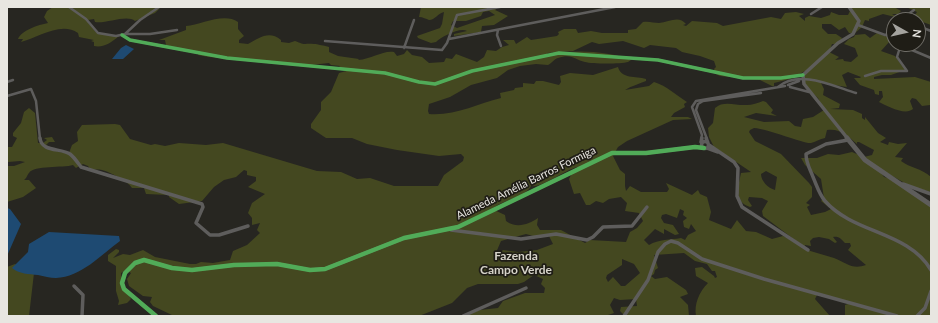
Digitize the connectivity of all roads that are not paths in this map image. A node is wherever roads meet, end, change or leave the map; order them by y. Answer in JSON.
{"nodes":[{"id":1,"x":69,"y":7,"type":"edge"},
{"id":2,"x":159,"y":7,"type":"edge"},
{"id":3,"x":500,"y":7,"type":"edge"},
{"id":4,"x":596,"y":7,"type":"edge"},
{"id":5,"x":615,"y":7,"type":"edge"},
{"id":6,"x":822,"y":7,"type":"edge"},
{"id":7,"x":849,"y":7,"type":"edge"},
{"id":8,"x":599,"y":10,"type":"junction"},
{"id":9,"x":914,"y":10,"type":"dead end"},
{"id":10,"x":912,"y":12,"type":"edge"},
{"id":11,"x":811,"y":14,"type":"dead end"},
{"id":12,"x":414,"y":20,"type":"dead end"},
{"id":13,"x":858,"y":25,"type":"junction"},
{"id":14,"x":177,"y":30,"type":"dead end"},
{"id":15,"x":498,"y":30,"type":"junction"},
{"id":16,"x":123,"y":34,"type":"junction"},
{"id":17,"x":885,"y":34,"type":"edge"},
{"id":18,"x":449,"y":39,"type":"junction"},
{"id":19,"x":325,"y":41,"type":"dead end"},
{"id":20,"x":501,"y":46,"type":"dead end"},
{"id":21,"x":404,"y":48,"type":"junction"},
{"id":22,"x":899,"y":52,"type":"edge"},
{"id":23,"x":917,"y":52,"type":"edge"},
{"id":24,"x":931,"y":58,"type":"edge"},
{"id":25,"x":865,"y":76,"type":"dead end"},
{"id":26,"x":803,"y":78,"type":"junction"},
{"id":27,"x":13,"y":80,"type":"dead end"},
{"id":28,"x":796,"y":81,"type":"junction"},
{"id":29,"x":7,"y":82,"type":"edge"},
{"id":30,"x":788,"y":86,"type":"junction"},
{"id":31,"x":778,"y":88,"type":"junction"},
{"id":32,"x":801,"y":89,"type":"junction"},
{"id":33,"x":808,"y":92,"type":"junction"},
{"id":34,"x":856,"y":93,"type":"dead end"},
{"id":35,"x":7,"y":96,"type":"edge"},
{"id":36,"x":848,"y":140,"type":"junction"},
{"id":37,"x":701,"y":143,"type":"junction"},
{"id":38,"x":707,"y":146,"type":"junction"},
{"id":39,"x":695,"y":147,"type":"junction"},
{"id":40,"x":892,"y":180,"type":"junction"},
{"id":41,"x":931,"y":194,"type":"edge"},
{"id":42,"x":931,"y":205,"type":"edge"},
{"id":43,"x":646,"y":207,"type":"dead end"},
{"id":44,"x":248,"y":226,"type":"dead end"},
{"id":45,"x":449,"y":229,"type":"junction"},
{"id":46,"x":808,"y":250,"type":"dead end"},
{"id":47,"x":931,"y":270,"type":"edge"},
{"id":48,"x":74,"y":286,"type":"dead end"},
{"id":49,"x":526,"y":288,"type":"dead end"},
{"id":50,"x":931,"y":291,"type":"edge"},
{"id":51,"x":82,"y":316,"type":"edge"},
{"id":52,"x":156,"y":316,"type":"edge"},
{"id":53,"x":463,"y":316,"type":"edge"},
{"id":54,"x":624,"y":316,"type":"edge"},
{"id":55,"x":897,"y":316,"type":"edge"},
{"id":56,"x":917,"y":316,"type":"edge"}],
"edges":[{"from":1,"to":16,"type":"street"},
{"from":2,"to":16,"type":"street"},
{"from":3,"to":18,"type":"street"},
{"from":4,"to":8,"type":"street"},
{"from":5,"to":8,"type":"street"},
{"from":6,"to":11,"type":"street"},
{"from":7,"to":13,"type":"main road"},
{"from":8,"to":15,"type":"street"},
{"from":9,"to":10,"type":"street"},
{"from":12,"to":21,"type":"street"},
{"from":13,"to":17,"type":"street"},
{"from":13,"to":26,"type":"main road"},
{"from":14,"to":16,"type":"street"},
{"from":15,"to":18,"type":"street"},
{"from":15,"to":20,"type":"street"},
{"from":16,"to":26,"type":"street"},
{"from":18,"to":21,"type":"street"},
{"from":19,"to":21,"type":"street"},
{"from":22,"to":25,"type":"street"},
{"from":23,"to":24,"type":"street"},
{"from":26,"to":28,"type":"street"},
{"from":26,"to":31,"type":"street"},
{"from":26,"to":33,"type":"main road"},
{"from":26,"to":34,"type":"street"},
{"from":27,"to":29,"type":"street"},
{"from":28,"to":30,"type":"street"},
{"from":28,"to":32,"type":"street"},
{"from":30,"to":31,"type":"street"},
{"from":30,"to":32,"type":"street"},
{"from":31,"to":37,"type":"street"},
{"from":31,"to":38,"type":"street"},
{"from":32,"to":33,"type":"street"},
{"from":33,"to":36,"type":"main road"},
{"from":35,"to":44,"type":"street"},
{"from":36,"to":40,"type":"main road"},
{"from":36,"to":47,"type":"street"},
{"from":37,"to":38,"type":"street"},
{"from":37,"to":38,"type":"street"},
{"from":37,"to":39,"type":"street"},
{"from":38,"to":39,"type":"street","name":"Alameda Amélia Barros Formiga"},
{"from":38,"to":46,"type":"street"},
{"from":39,"to":45,"type":"street","name":"Alameda Amélia Barros Formiga"},
{"from":40,"to":41,"type":"street"},
{"from":40,"to":42,"type":"main road"},
{"from":43,"to":45,"type":"street"},
{"from":45,"to":52,"type":"street","name":"Alameda Amélia Barros Formiga"},
{"from":48,"to":51,"type":"street"},
{"from":49,"to":53,"type":"street"},
{"from":50,"to":56,"type":"street"},
{"from":54,"to":55,"type":"street"}]}
